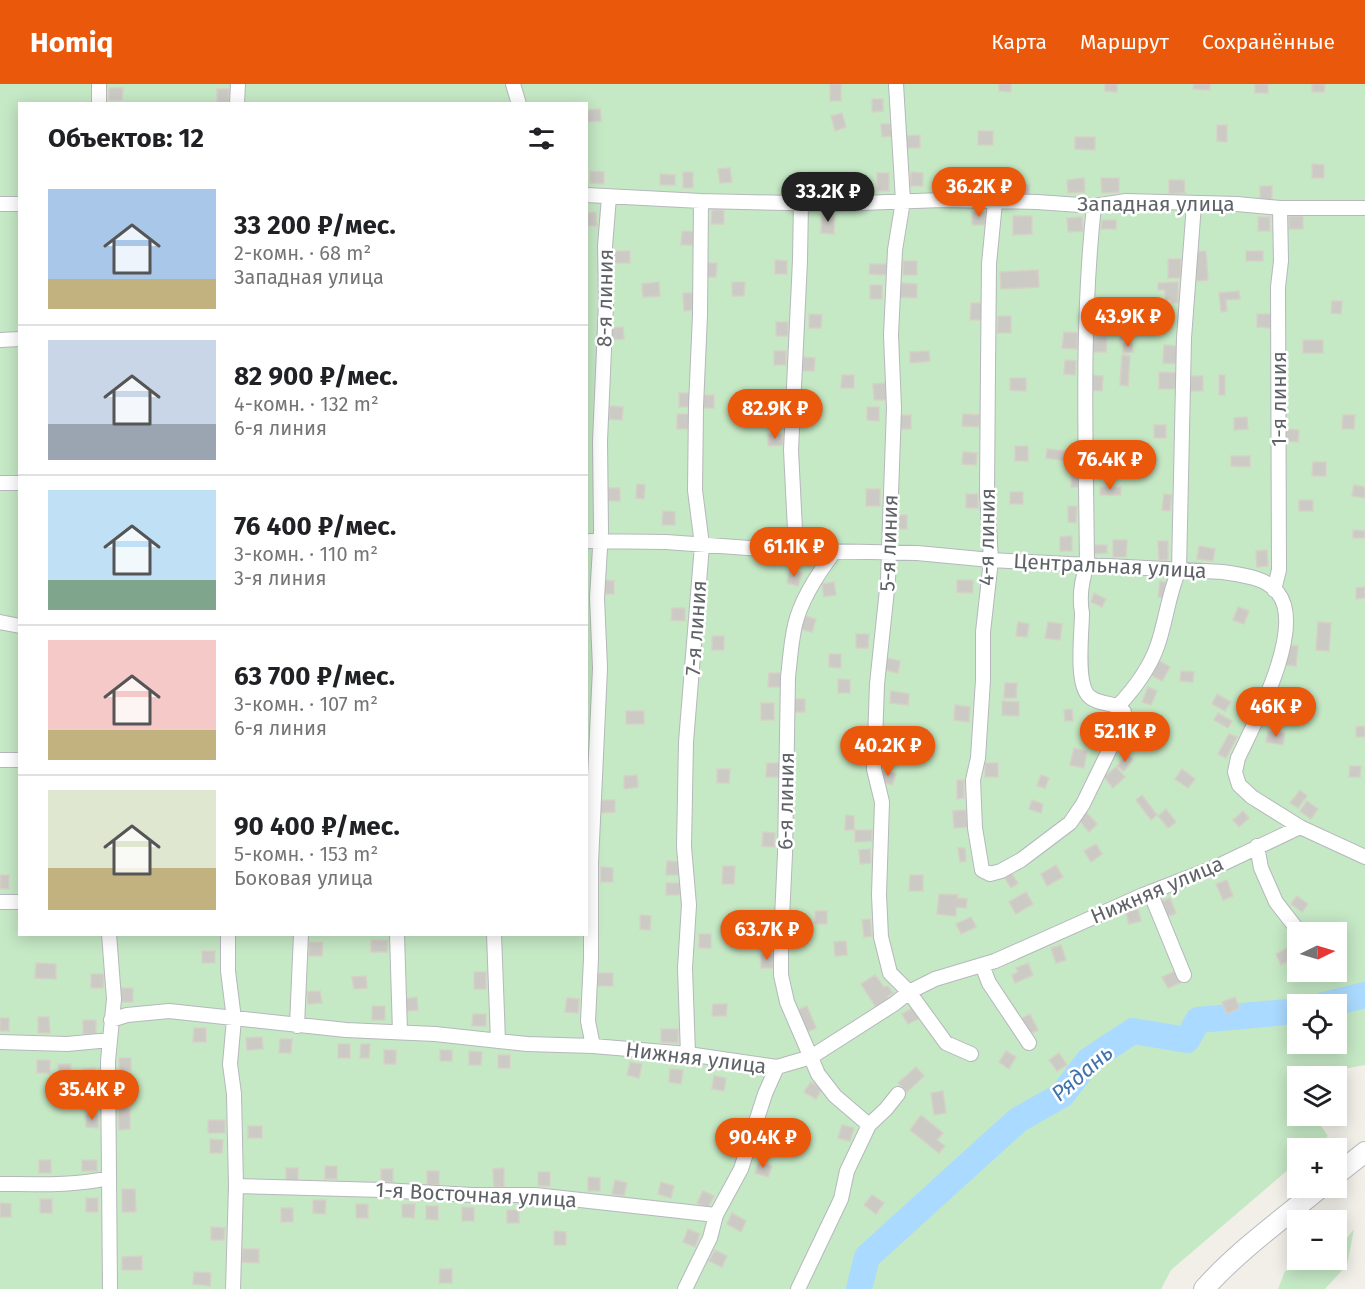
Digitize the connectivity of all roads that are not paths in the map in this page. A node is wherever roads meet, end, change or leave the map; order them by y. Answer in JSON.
{"nodes":[{"id":1,"x":99,"y":84,"type":"edge"},
{"id":2,"x":238,"y":84,"type":"edge"},
{"id":3,"x":513,"y":84,"type":"edge"},
{"id":4,"x":896,"y":84,"type":"edge"},
{"id":5,"x":99,"y":102,"type":"edge"},
{"id":6,"x":237,"y":102,"type":"edge"},
{"id":7,"x":518,"y":102,"type":"edge"},
{"id":8,"x":588,"y":195,"type":"edge"},
{"id":9,"x":609,"y":197,"type":"junction"},
{"id":10,"x":701,"y":201,"type":"junction"},
{"id":11,"x":903,"y":201,"type":"junction"},
{"id":12,"x":801,"y":202,"type":"junction"},
{"id":13,"x":995,"y":202,"type":"junction"},
{"id":14,"x":0,"y":204,"type":"edge"},
{"id":15,"x":18,"y":204,"type":"edge"},
{"id":16,"x":1194,"y":204,"type":"junction"},
{"id":17,"x":1094,"y":206,"type":"junction"},
{"id":18,"x":1280,"y":208,"type":"junction"},
{"id":19,"x":1365,"y":208,"type":"edge"},
{"id":20,"x":18,"y":339,"type":"edge"},
{"id":21,"x":0,"y":340,"type":"edge"},
{"id":22,"x":0,"y":483,"type":"edge"},
{"id":23,"x":18,"y":483,"type":"edge"},
{"id":24,"x":593,"y":541,"type":"edge"},
{"id":25,"x":702,"y":545,"type":"junction"},
{"id":26,"x":796,"y":550,"type":"junction"},
{"id":27,"x":836,"y":551,"type":"junction"},
{"id":28,"x":888,"y":553,"type":"junction"},
{"id":29,"x":991,"y":560,"type":"junction"},
{"id":30,"x":1087,"y":565,"type":"junction"},
{"id":31,"x":1179,"y":570,"type":"junction"},
{"id":32,"x":1274,"y":590,"type":"junction"},
{"id":33,"x":0,"y":622,"type":"edge"},
{"id":34,"x":18,"y":626,"type":"edge"},
{"id":35,"x":1118,"y":706,"type":"junction"},
{"id":36,"x":0,"y":760,"type":"edge"},
{"id":37,"x":18,"y":760,"type":"edge"},
{"id":38,"x":1300,"y":827,"type":"junction"},
{"id":39,"x":1257,"y":846,"type":"junction"},
{"id":40,"x":1365,"y":857,"type":"edge"},
{"id":41,"x":1150,"y":892,"type":"junction"},
{"id":42,"x":0,"y":902,"type":"edge"},
{"id":43,"x":18,"y":902,"type":"edge"},
{"id":44,"x":1291,"y":922,"type":"edge"},
{"id":45,"x":109,"y":936,"type":"edge"},
{"id":46,"x":228,"y":936,"type":"edge"},
{"id":47,"x":300,"y":936,"type":"edge"},
{"id":48,"x":397,"y":936,"type":"edge"},
{"id":49,"x":494,"y":936,"type":"edge"},
{"id":50,"x":982,"y":965,"type":"junction"},
{"id":51,"x":1184,"y":975,"type":"dead end"},
{"id":52,"x":909,"y":992,"type":"junction"},
{"id":53,"x":234,"y":1019,"type":"junction"},
{"id":54,"x":111,"y":1020,"type":"junction"},
{"id":55,"x":297,"y":1026,"type":"junction"},
{"id":56,"x":400,"y":1032,"type":"junction"},
{"id":57,"x":110,"y":1040,"type":"junction"},
{"id":58,"x":498,"y":1041,"type":"junction"},
{"id":59,"x":0,"y":1042,"type":"edge"},
{"id":60,"x":1029,"y":1043,"type":"dead end"},
{"id":61,"x":593,"y":1046,"type":"junction"},
{"id":62,"x":688,"y":1054,"type":"junction"},
{"id":63,"x":971,"y":1054,"type":"dead end"},
{"id":64,"x":811,"y":1057,"type":"junction"},
{"id":65,"x":777,"y":1067,"type":"junction"},
{"id":66,"x":898,"y":1094,"type":"dead end"},
{"id":67,"x":869,"y":1125,"type":"junction"},
{"id":68,"x":1365,"y":1152,"type":"edge"},
{"id":69,"x":1347,"y":1166,"type":"edge"},
{"id":70,"x":109,"y":1178,"type":"junction"},
{"id":71,"x":0,"y":1184,"type":"edge"},
{"id":72,"x":236,"y":1186,"type":"junction"},
{"id":73,"x":1308,"y":1198,"type":"edge"},
{"id":74,"x":716,"y":1215,"type":"junction"},
{"id":75,"x":110,"y":1289,"type":"edge"},
{"id":76,"x":233,"y":1289,"type":"edge"},
{"id":77,"x":685,"y":1289,"type":"edge"},
{"id":78,"x":798,"y":1289,"type":"edge"},
{"id":79,"x":1204,"y":1289,"type":"edge"}],
"edges":[{"from":1,"to":5,"type":"street"},
{"from":2,"to":6,"type":"street"},
{"from":3,"to":7,"type":"street"},
{"from":4,"to":11,"type":"street","name":"5-я линия"},
{"from":8,"to":9,"type":"street","name":"Западная улица"},
{"from":9,"to":10,"type":"street","name":"Западная улица"},
{"from":9,"to":24,"type":"street","name":"8-я линия"},
{"from":10,"to":12,"type":"street","name":"Западная улица"},
{"from":10,"to":25,"type":"street","name":"7-я линия"},
{"from":11,"to":12,"type":"street","name":"Западная улица"},
{"from":11,"to":13,"type":"street","name":"Западная улица"},
{"from":11,"to":28,"type":"street","name":"5-я линия"},
{"from":12,"to":26,"type":"street"},
{"from":13,"to":17,"type":"street","name":"Западная улица"},
{"from":13,"to":29,"type":"street","name":"4-я линия"},
{"from":14,"to":15,"type":"street"},
{"from":16,"to":17,"type":"street","name":"Западная улица"},
{"from":16,"to":18,"type":"street","name":"Западная улица"},
{"from":16,"to":31,"type":"street"},
{"from":17,"to":30,"type":"street"},
{"from":18,"to":19,"type":"street","name":"Западная улица"},
{"from":18,"to":32,"type":"street","name":"1-я линия"},
{"from":20,"to":21,"type":"street"},
{"from":22,"to":23,"type":"street"},
{"from":24,"to":25,"type":"street","name":"Центральная улица"},
{"from":24,"to":61,"type":"street","name":"8-я линия"},
{"from":25,"to":26,"type":"street","name":"Центральная улица"},
{"from":25,"to":62,"type":"street","name":"7-я линия"},
{"from":26,"to":27,"type":"street","name":"Центральная улица"},
{"from":27,"to":28,"type":"street","name":"Центральная улица"},
{"from":27,"to":64,"type":"street","name":"6-я линия"},
{"from":28,"to":29,"type":"street","name":"Центральная улица"},
{"from":28,"to":52,"type":"street","name":"5-я линия"},
{"from":29,"to":30,"type":"street","name":"Центральная улица"},
{"from":29,"to":35,"type":"street","name":"4-я линия"},
{"from":30,"to":31,"type":"street","name":"Центральная улица"},
{"from":30,"to":35,"type":"street"},
{"from":31,"to":32,"type":"street","name":"Центральная улица"},
{"from":31,"to":35,"type":"street"},
{"from":32,"to":38,"type":"street"},
{"from":33,"to":34,"type":"street"},
{"from":36,"to":37,"type":"street"},
{"from":38,"to":39,"type":"street","name":"Нижняя улица"},
{"from":38,"to":40,"type":"street"},
{"from":39,"to":41,"type":"street","name":"Нижняя улица"},
{"from":39,"to":44,"type":"street"},
{"from":41,"to":50,"type":"street","name":"Нижняя улица"},
{"from":41,"to":51,"type":"street"},
{"from":42,"to":43,"type":"street"},
{"from":45,"to":54,"type":"street"},
{"from":46,"to":53,"type":"street"},
{"from":47,"to":55,"type":"street"},
{"from":48,"to":56,"type":"street"},
{"from":49,"to":58,"type":"street"},
{"from":50,"to":52,"type":"street","name":"Нижняя улица"},
{"from":50,"to":60,"type":"street"},
{"from":52,"to":63,"type":"street","name":"5-я линия"},
{"from":52,"to":64,"type":"street","name":"Нижняя улица"},
{"from":53,"to":54,"type":"street","name":"Нижняя улица"},
{"from":53,"to":55,"type":"street","name":"Нижняя улица"},
{"from":53,"to":72,"type":"street"},
{"from":54,"to":57,"type":"street"},
{"from":55,"to":56,"type":"street","name":"Нижняя улица"},
{"from":56,"to":58,"type":"street","name":"Нижняя улица"},
{"from":57,"to":59,"type":"street"},
{"from":57,"to":70,"type":"street"},
{"from":58,"to":61,"type":"street","name":"Нижняя улица"},
{"from":61,"to":62,"type":"street","name":"Нижняя улица"},
{"from":62,"to":65,"type":"street","name":"Нижняя улица"},
{"from":64,"to":65,"type":"street","name":"Нижняя улица"},
{"from":64,"to":67,"type":"street","name":"6-я линия"},
{"from":65,"to":74,"type":"street"},
{"from":66,"to":67,"type":"street"},
{"from":67,"to":78,"type":"street"},
{"from":68,"to":69,"type":"street"},
{"from":70,"to":71,"type":"street"},
{"from":70,"to":75,"type":"street"},
{"from":72,"to":74,"type":"street","name":"1-я Восточная улица"},
{"from":72,"to":76,"type":"street"},
{"from":73,"to":79,"type":"street"},
{"from":74,"to":77,"type":"street"}]}
